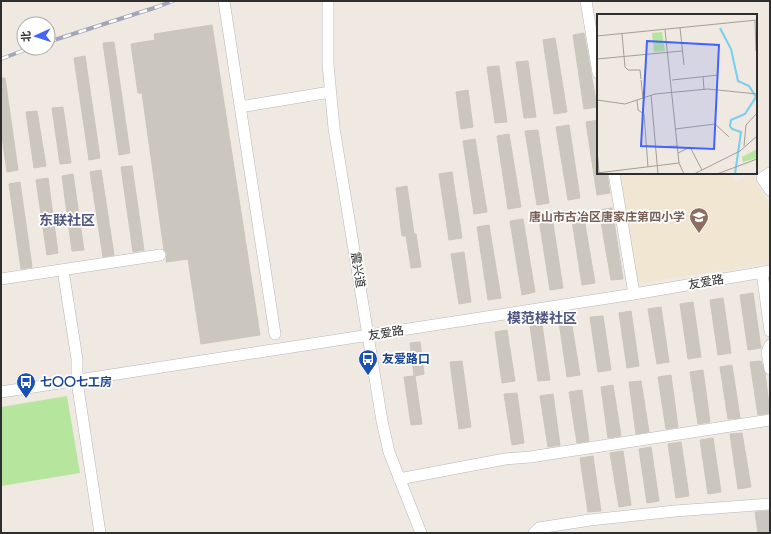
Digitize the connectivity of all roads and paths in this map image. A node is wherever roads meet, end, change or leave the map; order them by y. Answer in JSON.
{"nodes":[{"id":1,"x":224,"y":1,"type":"edge"},
{"id":2,"x":328,"y":1,"type":"edge"},
{"id":3,"x":586,"y":1,"type":"edge"},
{"id":4,"x":597,"y":67,"type":"edge"},
{"id":5,"x":330,"y":92,"type":"junction"},
{"id":6,"x":240,"y":107,"type":"junction"},
{"id":7,"x":770,"y":173,"type":"edge"},
{"id":8,"x":614,"y":174,"type":"edge"},
{"id":9,"x":770,"y":190,"type":"edge"},
{"id":10,"x":160,"y":255,"type":"dead end"},
{"id":11,"x":63,"y":270,"type":"junction"},
{"id":12,"x":766,"y":272,"type":"edge"},
{"id":13,"x":1,"y":279,"type":"edge"},
{"id":14,"x":634,"y":294,"type":"junction"},
{"id":15,"x":770,"y":331,"type":"edge"},
{"id":16,"x":275,"y":334,"type":"dead end"},
{"id":17,"x":368,"y":336,"type":"junction"},
{"id":18,"x":770,"y":344,"type":"edge"},
{"id":19,"x":770,"y":369,"type":"edge"},
{"id":20,"x":77,"y":381,"type":"junction"},
{"id":21,"x":1,"y":392,"type":"edge"},
{"id":22,"x":770,"y":420,"type":"edge"},
{"id":23,"x":399,"y":479,"type":"junction"},
{"id":24,"x":770,"y":504,"type":"edge"},
{"id":25,"x":100,"y":533,"type":"edge"},
{"id":26,"x":421,"y":533,"type":"edge"},
{"id":27,"x":534,"y":533,"type":"edge"}],
"edges":[{"from":1,"to":6,"type":"street"},
{"from":2,"to":5,"type":"street","name":"震兴道"},
{"from":3,"to":4,"type":"street"},
{"from":5,"to":6,"type":"street"},
{"from":5,"to":17,"type":"street","name":"震兴道"},
{"from":6,"to":16,"type":"street"},
{"from":7,"to":9,"type":"street"},
{"from":8,"to":14,"type":"street"},
{"from":10,"to":11,"type":"street"},
{"from":11,"to":13,"type":"street"},
{"from":11,"to":20,"type":"street"},
{"from":12,"to":14,"type":"street","name":"友爱路"},
{"from":12,"to":15,"type":"street"},
{"from":14,"to":17,"type":"street","name":"友爱路"},
{"from":17,"to":20,"type":"street","name":"友爱路"},
{"from":17,"to":23,"type":"street","name":"震兴道"},
{"from":18,"to":19,"type":"street"},
{"from":20,"to":21,"type":"street","name":"友爱路"},
{"from":20,"to":25,"type":"street"},
{"from":22,"to":23,"type":"street"},
{"from":23,"to":26,"type":"street","name":"震兴道"},
{"from":24,"to":27,"type":"street"}]}
